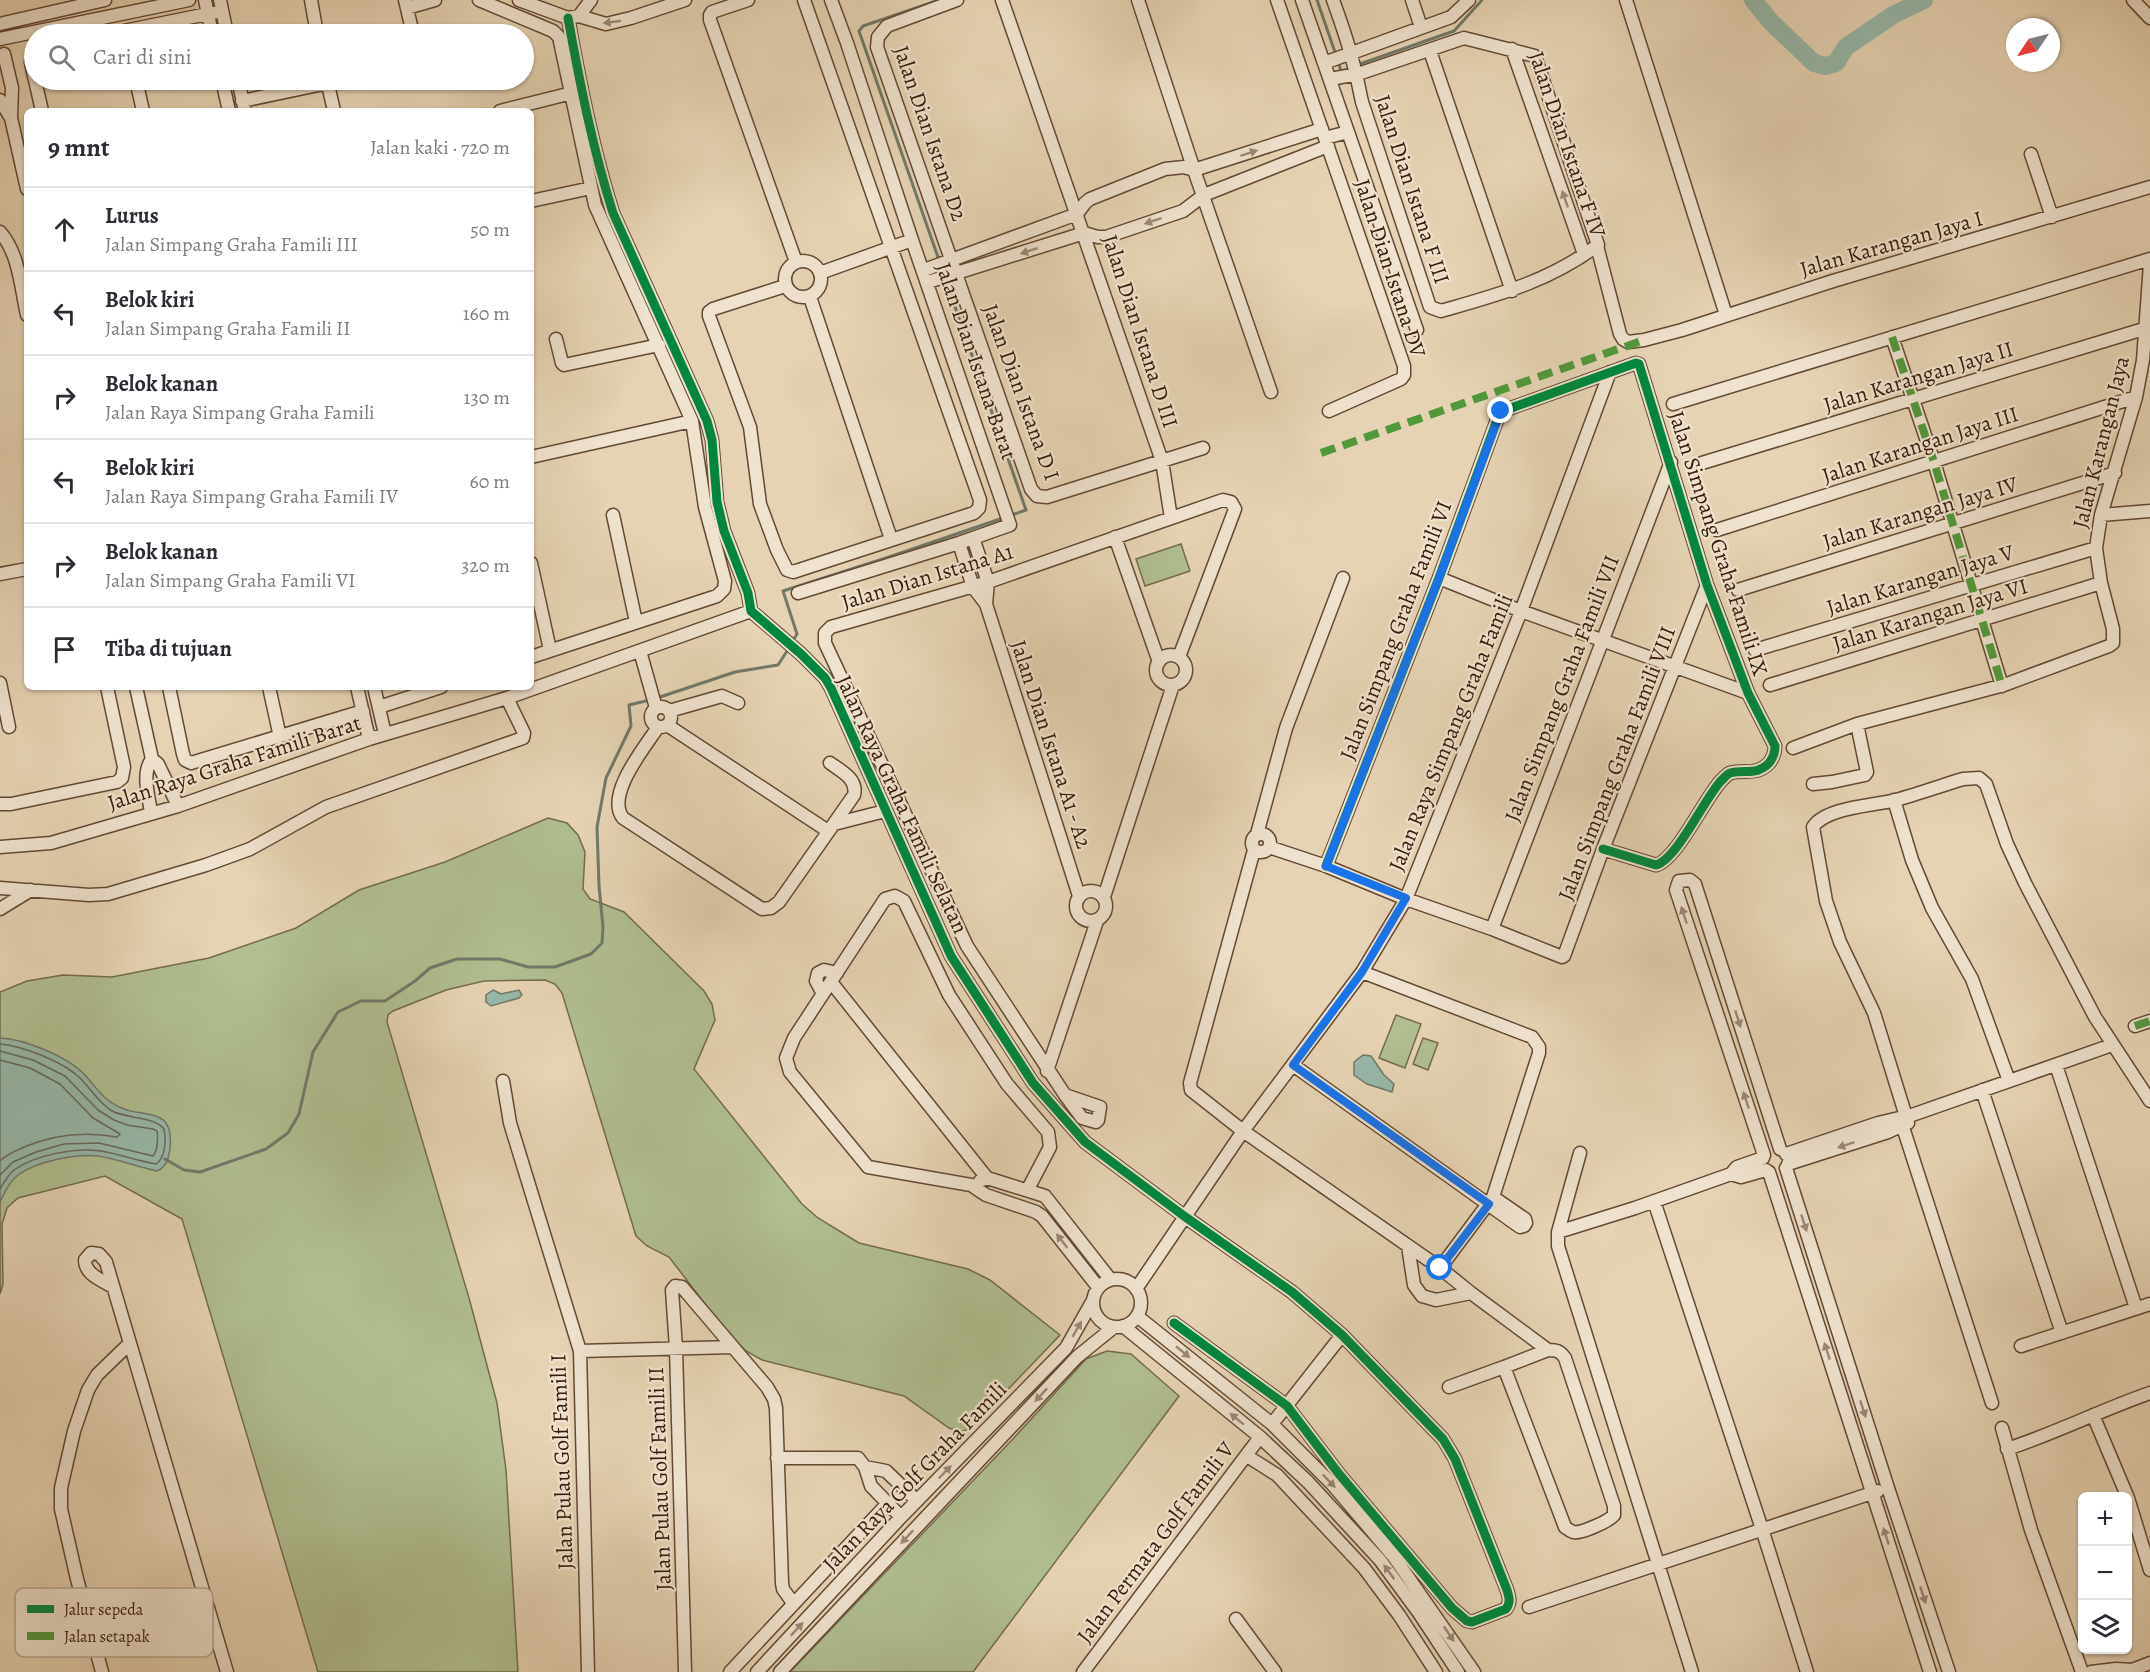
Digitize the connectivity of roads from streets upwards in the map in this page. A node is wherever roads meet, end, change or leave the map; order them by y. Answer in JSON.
{"nodes":[{"id":1,"x":105,"y":0,"type":"edge"},
{"id":2,"x":189,"y":0,"type":"edge"},
{"id":3,"x":205,"y":0,"type":"edge"},
{"id":4,"x":435,"y":0,"type":"edge"},
{"id":5,"x":479,"y":0,"type":"edge"},
{"id":6,"x":519,"y":0,"type":"edge"},
{"id":7,"x":591,"y":0,"type":"edge"},
{"id":8,"x":685,"y":0,"type":"edge"},
{"id":9,"x":748,"y":0,"type":"edge"},
{"id":10,"x":804,"y":0,"type":"edge"},
{"id":11,"x":831,"y":0,"type":"edge"},
{"id":12,"x":957,"y":0,"type":"edge"},
{"id":13,"x":1002,"y":0,"type":"edge"},
{"id":14,"x":1138,"y":0,"type":"edge"},
{"id":15,"x":1277,"y":0,"type":"edge"},
{"id":16,"x":1302,"y":0,"type":"edge"},
{"id":17,"x":1333,"y":0,"type":"edge"},
{"id":18,"x":1412,"y":0,"type":"edge"},
{"id":19,"x":1469,"y":0,"type":"edge"},
{"id":20,"x":1626,"y":0,"type":"edge"},
{"id":21,"x":2133,"y":0,"type":"edge"},
{"id":22,"x":311,"y":2,"type":"edge"},
{"id":23,"x":406,"y":4,"type":"edge"},
{"id":24,"x":221,"y":5,"type":"edge"},
{"id":25,"x":208,"y":14,"type":"junction"},
{"id":26,"x":573,"y":17,"type":"junction"},
{"id":27,"x":2150,"y":18,"type":"edge"},
{"id":28,"x":0,"y":24,"type":"edge"},
{"id":29,"x":79,"y":24,"type":"edge"},
{"id":30,"x":165,"y":24,"type":"edge"},
{"id":31,"x":210,"y":24,"type":"edge"},
{"id":32,"x":225,"y":24,"type":"edge"},
{"id":33,"x":315,"y":24,"type":"edge"},
{"id":34,"x":411,"y":24,"type":"edge"},
{"id":35,"x":1421,"y":27,"type":"junction"},
{"id":36,"x":24,"y":36,"type":"edge"},
{"id":37,"x":20,"y":37,"type":"junction"},
{"id":38,"x":0,"y":39,"type":"edge"},
{"id":39,"x":1512,"y":49,"type":"junction"},
{"id":40,"x":1430,"y":51,"type":"junction"},
{"id":41,"x":1350,"y":55,"type":"junction"},
{"id":42,"x":2,"y":56,"type":"edge"},
{"id":43,"x":1327,"y":62,"type":"junction"},
{"id":44,"x":1357,"y":72,"type":"junction"},
{"id":45,"x":1330,"y":79,"type":"junction"},
{"id":46,"x":38,"y":90,"type":"edge"},
{"id":47,"x":138,"y":90,"type":"edge"},
{"id":48,"x":224,"y":90,"type":"edge"},
{"id":49,"x":240,"y":90,"type":"edge"},
{"id":50,"x":298,"y":90,"type":"edge"},
{"id":51,"x":330,"y":90,"type":"edge"},
{"id":52,"x":572,"y":93,"type":"junction"},
{"id":53,"x":0,"y":100,"type":"edge"},
{"id":54,"x":244,"y":106,"type":"edge"},
{"id":55,"x":41,"y":108,"type":"edge"},
{"id":56,"x":142,"y":108,"type":"edge"},
{"id":57,"x":228,"y":108,"type":"edge"},
{"id":58,"x":333,"y":108,"type":"edge"},
{"id":59,"x":512,"y":108,"type":"edge"},
{"id":60,"x":11,"y":118,"type":"junction"},
{"id":61,"x":1348,"y":132,"type":"junction"},
{"id":62,"x":1325,"y":138,"type":"junction"},
{"id":63,"x":2031,"y":154,"type":"dead end"},
{"id":64,"x":1194,"y":170,"type":"junction"},
{"id":65,"x":24,"y":176,"type":"edge"},
{"id":66,"x":2150,"y":187,"type":"edge"},
{"id":67,"x":591,"y":188,"type":"junction"},
{"id":68,"x":1204,"y":195,"type":"junction"},
{"id":69,"x":534,"y":200,"type":"edge"},
{"id":70,"x":1077,"y":214,"type":"junction"},
{"id":71,"x":2052,"y":217,"type":"junction"},
{"id":72,"x":0,"y":232,"type":"edge"},
{"id":73,"x":1084,"y":233,"type":"junction"},
{"id":74,"x":912,"y":240,"type":"junction"},
{"id":75,"x":1598,"y":243,"type":"junction"},
{"id":76,"x":891,"y":248,"type":"junction"},
{"id":77,"x":1584,"y":254,"type":"junction"},
{"id":78,"x":2150,"y":259,"type":"edge"},
{"id":79,"x":950,"y":260,"type":"junction"},
{"id":80,"x":796,"y":262,"type":"junction"},
{"id":81,"x":2150,"y":264,"type":"edge"},
{"id":82,"x":820,"y":273,"type":"junction"},
{"id":83,"x":954,"y":274,"type":"junction"},
{"id":84,"x":929,"y":275,"type":"junction"},
{"id":85,"x":786,"y":286,"type":"junction"},
{"id":86,"x":1512,"y":291,"type":"junction"},
{"id":87,"x":810,"y":297,"type":"junction"},
{"id":88,"x":24,"y":301,"type":"edge"},
{"id":89,"x":1726,"y":315,"type":"junction"},
{"id":90,"x":2147,"y":328,"type":"junction"},
{"id":91,"x":1417,"y":330,"type":"dead end"},
{"id":92,"x":1892,"y":337,"type":"junction"},
{"id":93,"x":556,"y":339,"type":"dead end"},
{"id":94,"x":659,"y":345,"type":"junction"},
{"id":95,"x":2146,"y":361,"type":"edge"},
{"id":96,"x":1610,"y":372,"type":"junction"},
{"id":97,"x":1271,"y":392,"type":"dead end"},
{"id":98,"x":2136,"y":397,"type":"junction"},
{"id":99,"x":1912,"y":400,"type":"junction"},
{"id":100,"x":1673,"y":404,"type":"dead end"},
{"id":101,"x":1503,"y":410,"type":"joint"},
{"id":102,"x":1329,"y":411,"type":"dead end"},
{"id":103,"x":692,"y":421,"type":"junction"},
{"id":104,"x":1203,"y":448,"type":"dead end"},
{"id":105,"x":534,"y":456,"type":"edge"},
{"id":106,"x":1162,"y":461,"type":"junction"},
{"id":107,"x":1671,"y":462,"type":"junction"},
{"id":108,"x":1934,"y":462,"type":"junction"},
{"id":109,"x":1702,"y":463,"type":"dead end"},
{"id":110,"x":2115,"y":473,"type":"junction"},
{"id":111,"x":2150,"y":511,"type":"edge"},
{"id":112,"x":613,"y":515,"type":"dead end"},
{"id":113,"x":2101,"y":515,"type":"junction"},
{"id":114,"x":1171,"y":518,"type":"junction"},
{"id":115,"x":1953,"y":524,"type":"junction"},
{"id":116,"x":1717,"y":530,"type":"dead end"},
{"id":117,"x":1115,"y":537,"type":"junction"},
{"id":118,"x":973,"y":538,"type":"junction"},
{"id":119,"x":891,"y":539,"type":"junction"},
{"id":120,"x":959,"y":543,"type":"junction"},
{"id":121,"x":2096,"y":548,"type":"junction"},
{"id":122,"x":24,"y":570,"type":"edge"},
{"id":123,"x":0,"y":574,"type":"edge"},
{"id":124,"x":534,"y":577,"type":"edge"},
{"id":125,"x":1343,"y":578,"type":"dead end"},
{"id":126,"x":1439,"y":578,"type":"junction"},
{"id":127,"x":988,"y":582,"type":"junction"},
{"id":128,"x":2101,"y":583,"type":"junction"},
{"id":129,"x":1707,"y":585,"type":"junction"},
{"id":130,"x":973,"y":587,"type":"junction"},
{"id":131,"x":1971,"y":587,"type":"junction"},
{"id":132,"x":1738,"y":590,"type":"dead end"},
{"id":133,"x":798,"y":593,"type":"dead end"},
{"id":134,"x":986,"y":604,"type":"junction"},
{"id":135,"x":1521,"y":610,"type":"junction"},
{"id":136,"x":751,"y":611,"type":"junction"},
{"id":137,"x":1982,"y":620,"type":"junction"},
{"id":138,"x":636,"y":622,"type":"junction"},
{"id":139,"x":1601,"y":639,"type":"junction"},
{"id":140,"x":550,"y":650,"type":"junction"},
{"id":141,"x":1755,"y":650,"type":"dead end"},
{"id":142,"x":640,"y":651,"type":"junction"},
{"id":143,"x":534,"y":656,"type":"edge"},
{"id":144,"x":1179,"y":657,"type":"junction"},
{"id":145,"x":1159,"y":662,"type":"junction"},
{"id":146,"x":1676,"y":666,"type":"junction"},
{"id":147,"x":0,"y":683,"type":"edge"},
{"id":148,"x":1173,"y":685,"type":"junction"},
{"id":149,"x":1770,"y":685,"type":"dead end"},
{"id":150,"x":2002,"y":686,"type":"junction"},
{"id":151,"x":534,"y":688,"type":"edge"},
{"id":152,"x":108,"y":690,"type":"edge"},
{"id":153,"x":137,"y":690,"type":"edge"},
{"id":154,"x":170,"y":690,"type":"edge"},
{"id":155,"x":270,"y":690,"type":"edge"},
{"id":156,"x":358,"y":690,"type":"edge"},
{"id":157,"x":375,"y":690,"type":"edge"},
{"id":158,"x":432,"y":690,"type":"edge"},
{"id":159,"x":530,"y":690,"type":"edge"},
{"id":160,"x":1748,"y":693,"type":"junction"},
{"id":161,"x":507,"y":698,"type":"junction"},
{"id":162,"x":738,"y":703,"type":"dead end"},
{"id":163,"x":656,"y":706,"type":"junction"},
{"id":164,"x":379,"y":707,"type":"junction"},
{"id":165,"x":363,"y":711,"type":"junction"},
{"id":166,"x":669,"y":711,"type":"junction"},
{"id":167,"x":1857,"y":724,"type":"junction"},
{"id":168,"x":663,"y":726,"type":"junction"},
{"id":169,"x":9,"y":727,"type":"dead end"},
{"id":170,"x":385,"y":734,"type":"junction"},
{"id":171,"x":280,"y":737,"type":"junction"},
{"id":172,"x":369,"y":739,"type":"junction"},
{"id":173,"x":1793,"y":748,"type":"dead end"},
{"id":174,"x":152,"y":759,"type":"junction"},
{"id":175,"x":830,"y":763,"type":"dead end"},
{"id":176,"x":1813,"y":784,"type":"dead end"},
{"id":177,"x":1894,"y":800,"type":"junction"},
{"id":178,"x":0,"y":804,"type":"edge"},
{"id":179,"x":178,"y":806,"type":"junction"},
{"id":180,"x":885,"y":811,"type":"junction"},
{"id":181,"x":151,"y":813,"type":"junction"},
{"id":182,"x":831,"y":828,"type":"junction"},
{"id":183,"x":1257,"y":834,"type":"junction"},
{"id":184,"x":0,"y":847,"type":"edge"},
{"id":185,"x":1269,"y":847,"type":"junction"},
{"id":186,"x":1603,"y":849,"type":"junction"},
{"id":187,"x":1254,"y":850,"type":"junction"},
{"id":188,"x":1326,"y":866,"type":"junction"},
{"id":189,"x":0,"y":888,"type":"edge"},
{"id":190,"x":31,"y":890,"type":"junction"},
{"id":191,"x":1079,"y":896,"type":"junction"},
{"id":192,"x":1104,"y":897,"type":"junction"},
{"id":193,"x":1406,"y":898,"type":"junction"},
{"id":194,"x":0,"y":909,"type":"edge"},
{"id":195,"x":1097,"y":921,"type":"junction"},
{"id":196,"x":1492,"y":929,"type":"junction"},
{"id":197,"x":1362,"y":972,"type":"junction"},
{"id":198,"x":834,"y":978,"type":"junction"},
{"id":199,"x":2150,"y":1021,"type":"edge"},
{"id":200,"x":2136,"y":1026,"type":"dead end"},
{"id":201,"x":2112,"y":1045,"type":"junction"},
{"id":202,"x":1293,"y":1065,"type":"junction"},
{"id":203,"x":2056,"y":1065,"type":"junction"},
{"id":204,"x":1047,"y":1071,"type":"junction"},
{"id":205,"x":503,"y":1081,"type":"dead end"},
{"id":206,"x":2009,"y":1081,"type":"junction"},
{"id":207,"x":1983,"y":1090,"type":"junction"},
{"id":208,"x":1065,"y":1095,"type":"dead end"},
{"id":209,"x":2150,"y":1101,"type":"edge"},
{"id":210,"x":1906,"y":1119,"type":"junction"},
{"id":211,"x":1243,"y":1131,"type":"junction"},
{"id":212,"x":1580,"y":1153,"type":"dead end"},
{"id":213,"x":1785,"y":1159,"type":"junction"},
{"id":214,"x":1766,"y":1164,"type":"junction"},
{"id":215,"x":987,"y":1178,"type":"junction"},
{"id":216,"x":970,"y":1185,"type":"junction"},
{"id":217,"x":1028,"y":1190,"type":"junction"},
{"id":218,"x":986,"y":1195,"type":"junction"},
{"id":219,"x":1491,"y":1201,"type":"junction"},
{"id":220,"x":1654,"y":1201,"type":"junction"},
{"id":221,"x":1184,"y":1216,"type":"junction"},
{"id":222,"x":1558,"y":1232,"type":"junction"},
{"id":223,"x":1408,"y":1246,"type":"junction"},
{"id":224,"x":1440,"y":1268,"type":"junction"},
{"id":225,"x":1110,"y":1279,"type":"junction"},
{"id":226,"x":113,"y":1287,"type":"dead end"},
{"id":227,"x":1098,"y":1287,"type":"junction"},
{"id":228,"x":1136,"y":1289,"type":"junction"},
{"id":229,"x":1471,"y":1293,"type":"junction"},
{"id":230,"x":1092,"y":1302,"type":"junction"},
{"id":231,"x":2150,"y":1304,"type":"edge"},
{"id":232,"x":2136,"y":1308,"type":"junction"},
{"id":233,"x":1137,"y":1316,"type":"junction"},
{"id":234,"x":1174,"y":1323,"type":"dead end"},
{"id":235,"x":1118,"y":1326,"type":"junction"},
{"id":236,"x":2062,"y":1333,"type":"junction"},
{"id":237,"x":1342,"y":1335,"type":"junction"},
{"id":238,"x":130,"y":1343,"type":"junction"},
{"id":239,"x":2021,"y":1346,"type":"dead end"},
{"id":240,"x":733,"y":1347,"type":"junction"},
{"id":241,"x":676,"y":1348,"type":"junction"},
{"id":242,"x":1548,"y":1350,"type":"junction"},
{"id":243,"x":580,"y":1351,"type":"junction"},
{"id":244,"x":1504,"y":1367,"type":"junction"},
{"id":245,"x":1449,"y":1387,"type":"dead end"},
{"id":246,"x":2150,"y":1393,"type":"edge"},
{"id":247,"x":1992,"y":1403,"type":"dead end"},
{"id":248,"x":1287,"y":1406,"type":"junction"},
{"id":249,"x":2093,"y":1415,"type":"junction"},
{"id":250,"x":1272,"y":1424,"type":"junction"},
{"id":251,"x":2002,"y":1428,"type":"dead end"},
{"id":252,"x":1260,"y":1437,"type":"junction"},
{"id":253,"x":2007,"y":1449,"type":"junction"},
{"id":254,"x":1247,"y":1456,"type":"junction"},
{"id":255,"x":777,"y":1458,"type":"junction"},
{"id":256,"x":865,"y":1467,"type":"junction"},
{"id":257,"x":1888,"y":1488,"type":"junction"},
{"id":258,"x":1872,"y":1493,"type":"junction"},
{"id":259,"x":917,"y":1501,"type":"junction"},
{"id":260,"x":888,"y":1503,"type":"junction"},
{"id":261,"x":901,"y":1517,"type":"junction"},
{"id":262,"x":1762,"y":1529,"type":"junction"},
{"id":263,"x":1658,"y":1565,"type":"junction"},
{"id":264,"x":2150,"y":1570,"type":"edge"},
{"id":265,"x":81,"y":1588,"type":"edge"},
{"id":266,"x":202,"y":1588,"type":"edge"},
{"id":267,"x":794,"y":1603,"type":"junction"},
{"id":268,"x":1529,"y":1607,"type":"dead end"},
{"id":269,"x":1236,"y":1620,"type":"dead end"},
{"id":270,"x":213,"y":1625,"type":"edge"},
{"id":271,"x":98,"y":1657,"type":"edge"},
{"id":272,"x":2150,"y":1663,"type":"edge"},
{"id":273,"x":2130,"y":1671,"type":"edge"},
{"id":274,"x":102,"y":1672,"type":"edge"},
{"id":275,"x":227,"y":1672,"type":"edge"},
{"id":276,"x":588,"y":1672,"type":"edge"},
{"id":277,"x":685,"y":1672,"type":"edge"},
{"id":278,"x":730,"y":1672,"type":"edge"},
{"id":279,"x":757,"y":1672,"type":"edge"},
{"id":280,"x":780,"y":1672,"type":"edge"},
{"id":281,"x":1083,"y":1672,"type":"edge"},
{"id":282,"x":1275,"y":1672,"type":"edge"},
{"id":283,"x":1436,"y":1672,"type":"edge"},
{"id":284,"x":1458,"y":1672,"type":"edge"},
{"id":285,"x":1474,"y":1672,"type":"edge"},
{"id":286,"x":1692,"y":1672,"type":"edge"},
{"id":287,"x":1807,"y":1672,"type":"edge"},
{"id":288,"x":1930,"y":1672,"type":"edge"},
{"id":289,"x":1948,"y":1672,"type":"edge"},
{"id":290,"x":2082,"y":1672,"type":"edge"},
{"id":291,"x":2091,"y":1672,"type":"edge"}],
"edges":[{"from":1,"to":28,"type":"street"},
{"from":2,"to":29,"type":"street"},
{"from":3,"to":25,"type":"street"},
{"from":4,"to":23,"type":"street"},
{"from":5,"to":52,"type":"street"},
{"from":6,"to":26,"type":"street"},
{"from":7,"to":26,"type":"street"},
{"from":8,"to":26,"type":"street","one_way":true},
{"from":9,"to":80,"type":"street"},
{"from":10,"to":76,"type":"street"},
{"from":11,"to":74,"type":"street","name":"Jalan Dian Istana Barat"},
{"from":12,"to":79,"type":"street","name":"Jalan Dian Istana D2"},
{"from":13,"to":70,"type":"street"},
{"from":14,"to":64,"type":"street"},
{"from":15,"to":62,"type":"street","name":"Jalan Dian Istana DV"},
{"from":16,"to":43,"type":"street"},
{"from":17,"to":41,"type":"street","name":"Jalan Dian Istana F III"},
{"from":18,"to":35,"type":"street"},
{"from":19,"to":35,"type":"street"},
{"from":20,"to":89,"type":"street"},
{"from":21,"to":27,"type":"street"},
{"from":22,"to":33,"type":"street"},
{"from":23,"to":34,"type":"street"},
{"from":24,"to":25,"type":"street"},
{"from":24,"to":32,"type":"street"},
{"from":25,"to":30,"type":"street"},
{"from":25,"to":31,"type":"street"},
{"from":26,"to":136,"type":"street"},
{"from":35,"to":41,"type":"street"},
{"from":36,"to":37,"type":"street"},
{"from":37,"to":38,"type":"street"},
{"from":37,"to":42,"type":"street"},
{"from":39,"to":40,"type":"street","name":"Jalan Dian Istana F IV"},
{"from":39,"to":75,"type":"street","name":"Jalan Dian Istana F IV"},
{"from":77,"to":39,"type":"street","name":"Jalan Dian Istana F IV","one_way":true},
{"from":40,"to":44,"type":"street","name":"Jalan Dian Istana F IV"},
{"from":40,"to":86,"type":"street"},
{"from":41,"to":43,"type":"street"},
{"from":41,"to":44,"type":"street","name":"Jalan Dian Istana F III"},
{"from":42,"to":60,"type":"street"},
{"from":43,"to":45,"type":"street"},
{"from":44,"to":45,"type":"street","name":"Jalan Dian Istana F IV"},
{"from":44,"to":86,"type":"street","name":"Jalan Dian Istana F III"},
{"from":45,"to":61,"type":"street"},
{"from":46,"to":55,"type":"street"},
{"from":47,"to":56,"type":"street"},
{"from":48,"to":57,"type":"street"},
{"from":49,"to":54,"type":"street"},
{"from":50,"to":54,"type":"street"},
{"from":51,"to":58,"type":"street"},
{"from":52,"to":59,"type":"street"},
{"from":52,"to":67,"type":"street"},
{"from":53,"to":60,"type":"street"},
{"from":60,"to":65,"type":"street"},
{"from":61,"to":62,"type":"street"},
{"from":61,"to":91,"type":"street"},
{"from":64,"to":62,"type":"street","one_way":true},
{"from":62,"to":68,"type":"street","name":"Jalan Dian Istana D III"},
{"from":62,"to":102,"type":"street","name":"Jalan Dian Istana DV"},
{"from":63,"to":71,"type":"street"},
{"from":64,"to":68,"type":"street"},
{"from":64,"to":70,"type":"street"},
{"from":66,"to":71,"type":"street","name":"Jalan Karangan Jaya I"},
{"from":67,"to":69,"type":"street"},
{"from":67,"to":94,"type":"street"},
{"from":68,"to":73,"type":"street","name":"Jalan Dian Istana D III","one_way":true},
{"from":68,"to":97,"type":"street"},
{"from":70,"to":73,"type":"street"},
{"from":70,"to":79,"type":"street","name":"Jalan Dian Istana D2"},
{"from":71,"to":89,"type":"street","name":"Jalan Karangan Jaya I"},
{"from":72,"to":88,"type":"street"},
{"from":73,"to":83,"type":"street","one_way":true},
{"from":73,"to":106,"type":"street","name":"Jalan Dian Istana D III"},
{"from":74,"to":76,"type":"street"},
{"from":74,"to":84,"type":"street","name":"Jalan Dian Istana Barat"},
{"from":75,"to":77,"type":"street","name":"Jalan Dian Istana F III"},
{"from":75,"to":89,"type":"street","name":"Jalan Karangan Jaya I"},
{"from":76,"to":82,"type":"street"},
{"from":76,"to":119,"type":"street"},
{"from":77,"to":86,"type":"street","name":"Jalan Dian Istana F III"},
{"from":78,"to":92,"type":"street"},
{"from":79,"to":83,"type":"street","name":"Jalan Dian Istana D I"},
{"from":79,"to":84,"type":"street","name":"Jalan Dian Istana D2"},
{"from":80,"to":82,"type":"street"},
{"from":80,"to":85,"type":"street"},
{"from":81,"to":90,"type":"street","name":"Jalan Karangan Jaya"},
{"from":82,"to":87,"type":"street"},
{"from":83,"to":84,"type":"street"},
{"from":83,"to":106,"type":"street","name":"Jalan Dian Istana D I"},
{"from":84,"to":118,"type":"street","name":"Jalan Dian Istana Barat"},
{"from":85,"to":87,"type":"street"},
{"from":85,"to":119,"type":"street"},
{"from":87,"to":119,"type":"street"},
{"from":90,"to":95,"type":"street","name":"Jalan Karangan Jaya"},
{"from":90,"to":99,"type":"street","name":"Jalan Karangan Jaya II"},
{"from":92,"to":99,"type":"street"},
{"from":92,"to":100,"type":"street"},
{"from":93,"to":94,"type":"street"},
{"from":94,"to":103,"type":"street"},
{"from":95,"to":98,"type":"street","name":"Jalan Karangan Jaya"},
{"from":96,"to":101,"type":"street","name":"Jalan Simpang Graha Famili IX"},
{"from":96,"to":107,"type":"street","name":"Jalan Simpang Graha Famili IX"},
{"from":96,"to":135,"type":"street","name":"Jalan Raya Simpang Graha Famili"},
{"from":98,"to":108,"type":"street","name":"Jalan Karangan Jaya III"},
{"from":98,"to":110,"type":"street","name":"Jalan Karangan Jaya"},
{"from":99,"to":108,"type":"street"},
{"from":99,"to":109,"type":"street","name":"Jalan Karangan Jaya II"},
{"from":101,"to":126,"type":"street","name":"Jalan Simpang Graha Famili VI"},
{"from":103,"to":105,"type":"street"},
{"from":103,"to":138,"type":"street"},
{"from":104,"to":106,"type":"street","name":"Jalan Dian Istana D I"},
{"from":106,"to":114,"type":"street","name":"Jalan Dian Istana D III"},
{"from":107,"to":129,"type":"street","name":"Jalan Simpang Graha Famili IX"},
{"from":107,"to":139,"type":"street","name":"Jalan Simpang Graha Famili VII"},
{"from":108,"to":115,"type":"street"},
{"from":108,"to":116,"type":"street","name":"Jalan Karangan Jaya III"},
{"from":110,"to":113,"type":"street","name":"Jalan Karangan Jaya"},
{"from":110,"to":115,"type":"street","name":"Jalan Karangan Jaya IV"},
{"from":111,"to":113,"type":"street"},
{"from":112,"to":138,"type":"street"},
{"from":113,"to":121,"type":"street","name":"Jalan Karangan Jaya"},
{"from":114,"to":117,"type":"street","name":"Jalan Dian Istana A1"},
{"from":114,"to":144,"type":"street","name":"Jalan Dian Istana A1"},
{"from":115,"to":131,"type":"street"},
{"from":115,"to":132,"type":"street","name":"Jalan Karangan Jaya IV"},
{"from":117,"to":127,"type":"street","name":"Jalan Dian Istana A1"},
{"from":117,"to":145,"type":"street"},
{"from":118,"to":120,"type":"street","name":"Jalan Dian Istana Barat"},
{"from":118,"to":127,"type":"street","name":"Jalan Dian Istana A1 - A2"},
{"from":120,"to":130,"type":"street","name":"Jalan Dian Istana A1 - A2"},
{"from":120,"to":133,"type":"street","name":"Jalan Dian Istana Barat"},
{"from":121,"to":128,"type":"street","name":"Jalan Karangan Jaya"},
{"from":121,"to":131,"type":"street","name":"Jalan Karangan Jaya V"},
{"from":122,"to":123,"type":"street"},
{"from":124,"to":140,"type":"street"},
{"from":125,"to":183,"type":"street"},
{"from":126,"to":135,"type":"street"},
{"from":126,"to":188,"type":"street","name":"Jalan Simpang Graha Famili VI"},
{"from":127,"to":130,"type":"street","name":"Jalan Dian Istana A1"},
{"from":127,"to":134,"type":"street","name":"Jalan Dian Istana A1 - A2"},
{"from":128,"to":137,"type":"street","name":"Jalan Karangan Jaya VI"},
{"from":128,"to":150,"type":"street","name":"Jalan Karangan Jaya"},
{"from":129,"to":146,"type":"street","name":"Jalan Simpang Graha Famili VIII"},
{"from":129,"to":160,"type":"street","name":"Jalan Simpang Graha Famili IX"},
{"from":130,"to":134,"type":"street","name":"Jalan Dian Istana A1 - A2"},
{"from":130,"to":204,"type":"street","name":"Jalan Dian Istana A1"},
{"from":131,"to":137,"type":"street"},
{"from":131,"to":141,"type":"street","name":"Jalan Karangan Jaya V"},
{"from":134,"to":191,"type":"street","name":"Jalan Dian Istana A1 - A2"},
{"from":135,"to":139,"type":"street"},
{"from":135,"to":193,"type":"street","name":"Jalan Raya Simpang Graha Famili"},
{"from":136,"to":142,"type":"street","name":"Jalan Raya Graha Famili Barat"},
{"from":136,"to":180,"type":"street","name":"Jalan Raya Graha Famili Selatan"},
{"from":137,"to":149,"type":"street","name":"Jalan Karangan Jaya VI"},
{"from":137,"to":150,"type":"street"},
{"from":138,"to":140,"type":"street"},
{"from":139,"to":146,"type":"street"},
{"from":139,"to":196,"type":"street","name":"Jalan Simpang Graha Famili VII"},
{"from":140,"to":143,"type":"street"},
{"from":142,"to":151,"type":"street","name":"Jalan Raya Graha Famili Barat"},
{"from":142,"to":163,"type":"street"},
{"from":144,"to":145,"type":"street"},
{"from":144,"to":148,"type":"street"},
{"from":145,"to":148,"type":"street"},
{"from":146,"to":160,"type":"street"},
{"from":146,"to":186,"type":"street","name":"Jalan Simpang Graha Famili VIII"},
{"from":147,"to":169,"type":"street"},
{"from":148,"to":192,"type":"street"},
{"from":150,"to":167,"type":"street"},
{"from":152,"to":178,"type":"street"},
{"from":153,"to":174,"type":"street"},
{"from":154,"to":171,"type":"street"},
{"from":155,"to":171,"type":"street"},
{"from":156,"to":165,"type":"street"},
{"from":157,"to":164,"type":"street"},
{"from":158,"to":164,"type":"street"},
{"from":159,"to":161,"type":"street","name":"Jalan Raya Graha Famili Barat"},
{"from":160,"to":186,"type":"street","name":"Jalan Simpang Graha Famili IX"},
{"from":161,"to":170,"type":"street","name":"Jalan Raya Graha Famili Barat"},
{"from":161,"to":190,"type":"street"},
{"from":162,"to":166,"type":"street"},
{"from":163,"to":166,"type":"street"},
{"from":163,"to":168,"type":"street"},
{"from":164,"to":170,"type":"street"},
{"from":165,"to":171,"type":"street"},
{"from":165,"to":172,"type":"street"},
{"from":166,"to":168,"type":"street"},
{"from":167,"to":173,"type":"street"},
{"from":167,"to":176,"type":"street"},
{"from":168,"to":182,"type":"street"},
{"from":168,"to":182,"type":"street"},
{"from":170,"to":172,"type":"street","name":"Jalan Raya Graha Famili Barat"},
{"from":172,"to":179,"type":"street","name":"Jalan Raya Graha Famili Barat"},
{"from":174,"to":179,"type":"street"},
{"from":174,"to":181,"type":"street"},
{"from":175,"to":182,"type":"street"},
{"from":177,"to":201,"type":"street"},
{"from":177,"to":206,"type":"street"},
{"from":177,"to":210,"type":"street"},
{"from":179,"to":181,"type":"street","name":"Jalan Raya Graha Famili Barat"},
{"from":180,"to":182,"type":"street"},
{"from":180,"to":221,"type":"street","name":"Jalan Raya Graha Famili Selatan"},
{"from":181,"to":184,"type":"street","name":"Jalan Raya Graha Famili Barat"},
{"from":183,"to":185,"type":"street"},
{"from":183,"to":187,"type":"street"},
{"from":185,"to":187,"type":"street"},
{"from":185,"to":188,"type":"street"},
{"from":186,"to":196,"type":"street","name":"Jalan Simpang Graha Famili VIII"},
{"from":187,"to":211,"type":"street"},
{"from":188,"to":193,"type":"street"},
{"from":189,"to":190,"type":"street"},
{"from":190,"to":194,"type":"street"},
{"from":191,"to":192,"type":"street"},
{"from":191,"to":195,"type":"street"},
{"from":192,"to":195,"type":"street"},
{"from":193,"to":196,"type":"street"},
{"from":193,"to":197,"type":"street","name":"Jalan Raya Simpang Graha Famili"},
{"from":195,"to":204,"type":"street"},
{"from":197,"to":202,"type":"street","name":"Jalan Raya Simpang Graha Famili"},
{"from":197,"to":219,"type":"street"},
{"from":198,"to":215,"type":"street"},
{"from":198,"to":216,"type":"street"},
{"from":198,"to":217,"type":"street"},
{"from":199,"to":200,"type":"street"},
{"from":201,"to":203,"type":"street"},
{"from":201,"to":209,"type":"street"},
{"from":202,"to":211,"type":"street","name":"Jalan Raya Simpang Graha Famili"},
{"from":202,"to":219,"type":"street"},
{"from":203,"to":206,"type":"street"},
{"from":203,"to":232,"type":"street"},
{"from":204,"to":208,"type":"street","name":"Jalan Dian Istana A1"},
{"from":205,"to":243,"type":"street","name":"Jalan Pulau Golf Famili I"},
{"from":206,"to":207,"type":"street"},
{"from":207,"to":210,"type":"street"},
{"from":207,"to":236,"type":"street"},
{"from":210,"to":213,"type":"street"},
{"from":210,"to":247,"type":"street"},
{"from":211,"to":221,"type":"street","name":"Jalan Raya Simpang Graha Famili"},
{"from":211,"to":223,"type":"street"},
{"from":212,"to":222,"type":"street"},
{"from":213,"to":214,"type":"street"},
{"from":213,"to":214,"type":"street"},
{"from":214,"to":213,"type":"street","one_way":true},
{"from":213,"to":257,"type":"street","one_way":true},
{"from":214,"to":220,"type":"street"},
{"from":258,"to":214,"type":"street","one_way":true},
{"from":215,"to":216,"type":"street"},
{"from":215,"to":217,"type":"street"},
{"from":215,"to":218,"type":"street"},
{"from":216,"to":218,"type":"street"},
{"from":217,"to":225,"type":"street"},
{"from":227,"to":218,"type":"street","one_way":true},
{"from":219,"to":224,"type":"street"},
{"from":220,"to":222,"type":"street"},
{"from":220,"to":262,"type":"street"},
{"from":221,"to":228,"type":"street","name":"Jalan Raya Simpang Graha Famili"},
{"from":221,"to":237,"type":"street","name":"Jalan Raya Graha Famili Selatan"},
{"from":222,"to":263,"type":"street"},
{"from":223,"to":224,"type":"street"},
{"from":223,"to":229,"type":"street"},
{"from":224,"to":229,"type":"street"},
{"from":225,"to":227,"type":"street"},
{"from":225,"to":228,"type":"street"},
{"from":226,"to":238,"type":"street"},
{"from":227,"to":230,"type":"street"},
{"from":228,"to":233,"type":"street"},
{"from":229,"to":242,"type":"street"},
{"from":230,"to":235,"type":"street"},
{"from":259,"to":230,"type":"street","name":"Jalan Raya Golf Graha Famili","one_way":true},
{"from":231,"to":232,"type":"street"},
{"from":232,"to":236,"type":"street"},
{"from":233,"to":235,"type":"street"},
{"from":233,"to":250,"type":"street","one_way":true},
{"from":234,"to":248,"type":"street"},
{"from":252,"to":235,"type":"street","one_way":true},
{"from":235,"to":280,"type":"street","name":"Jalan Raya Golf Graha Famili","one_way":true},
{"from":236,"to":239,"type":"street"},
{"from":237,"to":248,"type":"street"},
{"from":237,"to":248,"type":"street","name":"Jalan Raya Graha Famili Selatan"},
{"from":238,"to":265,"type":"street"},
{"from":238,"to":266,"type":"street"},
{"from":240,"to":241,"type":"street"},
{"from":240,"to":241,"type":"street","name":"Jalan Pulau Golf Famili II"},
{"from":240,"to":255,"type":"street"},
{"from":241,"to":243,"type":"street"},
{"from":241,"to":277,"type":"street","name":"Jalan Pulau Golf Famili II"},
{"from":242,"to":244,"type":"street"},
{"from":242,"to":244,"type":"street"},
{"from":243,"to":276,"type":"street","name":"Jalan Pulau Golf Famili I"},
{"from":244,"to":245,"type":"street"},
{"from":246,"to":249,"type":"street"},
{"from":248,"to":250,"type":"street"},
{"from":249,"to":253,"type":"street"},
{"from":249,"to":264,"type":"street"},
{"from":250,"to":285,"type":"street","one_way":true},
{"from":251,"to":253,"type":"street"},
{"from":252,"to":254,"type":"street","name":"Jalan Permata Golf Famili V"},
{"from":284,"to":252,"type":"street","one_way":true},
{"from":253,"to":290,"type":"street"},
{"from":254,"to":281,"type":"street","name":"Jalan Permata Golf Famili V"},
{"from":254,"to":283,"type":"street"},
{"from":255,"to":256,"type":"street"},
{"from":255,"to":267,"type":"street"},
{"from":256,"to":259,"type":"street"},
{"from":256,"to":260,"type":"street"},
{"from":257,"to":258,"type":"street"},
{"from":257,"to":289,"type":"street","one_way":true},
{"from":258,"to":262,"type":"street"},
{"from":288,"to":258,"type":"street","one_way":true},
{"from":259,"to":261,"type":"street","name":"Jalan Raya Golf Graha Famili"},
{"from":260,"to":261,"type":"street"},
{"from":260,"to":267,"type":"street"},
{"from":279,"to":261,"type":"street","name":"Jalan Raya Golf Graha Famili","one_way":true},
{"from":262,"to":263,"type":"street"},
{"from":262,"to":287,"type":"street"},
{"from":263,"to":268,"type":"street"},
{"from":263,"to":286,"type":"street"},
{"from":267,"to":278,"type":"street"},
{"from":269,"to":282,"type":"street"},
{"from":270,"to":275,"type":"street"},
{"from":271,"to":274,"type":"street"},
{"from":272,"to":273,"type":"street"},
{"from":273,"to":291,"type":"street"}]}
